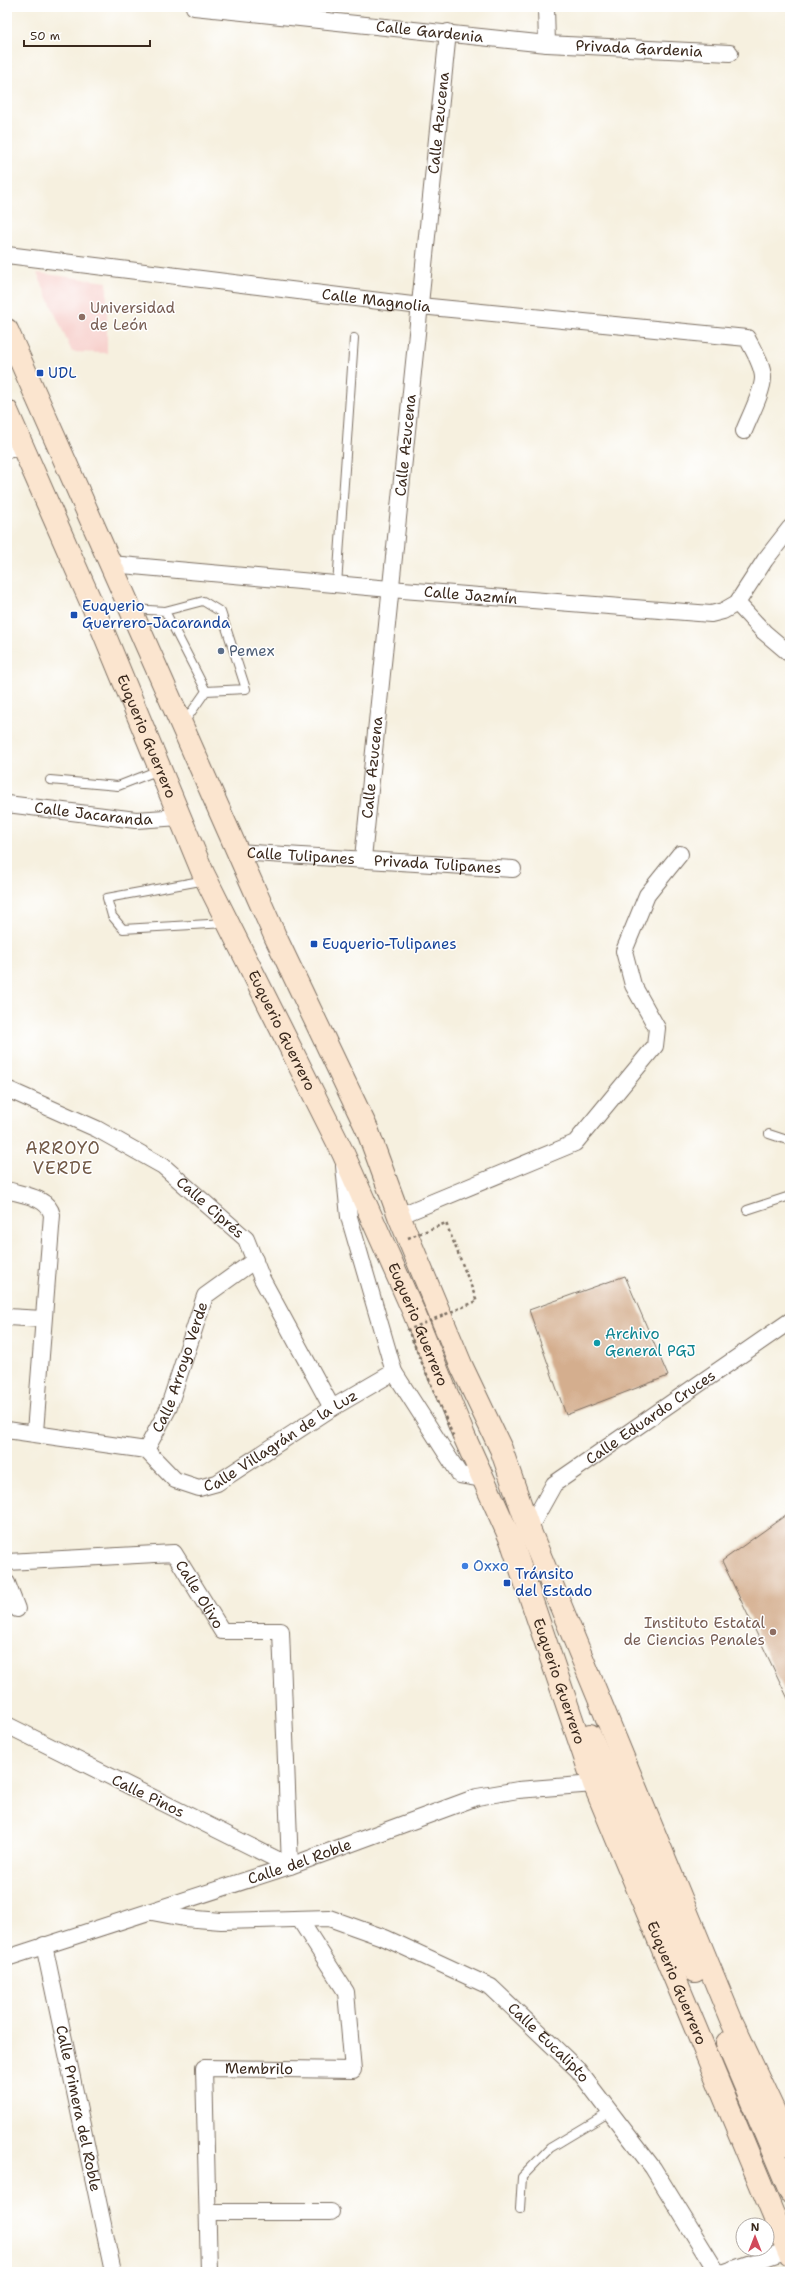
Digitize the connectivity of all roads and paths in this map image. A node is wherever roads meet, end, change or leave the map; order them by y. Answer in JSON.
{"nodes":[{"id":1,"x":194,"y":7,"type":"edge"},
{"id":2,"x":546,"y":7,"type":"edge"},
{"id":3,"x":448,"y":32,"type":"junction"},
{"id":4,"x":547,"y":44,"type":"junction"},
{"id":5,"x":730,"y":53,"type":"dead end"},
{"id":6,"x":7,"y":255,"type":"edge"},
{"id":7,"x":420,"y":306,"type":"junction"},
{"id":8,"x":7,"y":330,"type":"edge"},
{"id":9,"x":354,"y":338,"type":"dead end"},
{"id":10,"x":7,"y":411,"type":"edge"},
{"id":11,"x":744,"y":431,"type":"dead end"},
{"id":12,"x":15,"y":448,"type":"edge"},
{"id":13,"x":790,"y":528,"type":"edge"},
{"id":14,"x":111,"y":564,"type":"junction"},
{"id":15,"x":337,"y":585,"type":"junction"},
{"id":16,"x":390,"y":589,"type":"junction"},
{"id":17,"x":737,"y":603,"type":"junction"},
{"id":18,"x":129,"y":609,"type":"junction"},
{"id":19,"x":166,"y":610,"type":"junction"},
{"id":20,"x":790,"y":654,"type":"edge"},
{"id":21,"x":206,"y":691,"type":"junction"},
{"id":22,"x":181,"y":726,"type":"junction"},
{"id":23,"x":160,"y":770,"type":"junction"},
{"id":24,"x":50,"y":780,"type":"dead end"},
{"id":25,"x":7,"y":804,"type":"edge"},
{"id":26,"x":180,"y":818,"type":"junction"},
{"id":27,"x":238,"y":852,"type":"junction"},
{"id":28,"x":680,"y":854,"type":"dead end"},
{"id":29,"x":364,"y":858,"type":"junction"},
{"id":30,"x":513,"y":869,"type":"dead end"},
{"id":31,"x":206,"y":880,"type":"junction"},
{"id":32,"x":228,"y":922,"type":"junction"},
{"id":33,"x":7,"y":1089,"type":"edge"},
{"id":34,"x":769,"y":1134,"type":"dead end"},
{"id":35,"x":790,"y":1141,"type":"edge"},
{"id":36,"x":343,"y":1153,"type":"junction"},
{"id":37,"x":7,"y":1190,"type":"edge"},
{"id":38,"x":790,"y":1196,"type":"edge"},
{"id":39,"x":748,"y":1210,"type":"dead end"},
{"id":40,"x":399,"y":1216,"type":"junction"},
{"id":41,"x":408,"y":1238,"type":"junction"},
{"id":42,"x":255,"y":1260,"type":"junction"},
{"id":43,"x":7,"y":1316,"type":"edge"},
{"id":44,"x":43,"y":1319,"type":"junction"},
{"id":45,"x":790,"y":1321,"type":"edge"},
{"id":46,"x":394,"y":1372,"type":"junction"},
{"id":47,"x":332,"y":1408,"type":"junction"},
{"id":48,"x":7,"y":1430,"type":"edge"},
{"id":49,"x":35,"y":1432,"type":"junction"},
{"id":50,"x":454,"y":1438,"type":"dead end"},
{"id":51,"x":146,"y":1450,"type":"junction"},
{"id":52,"x":484,"y":1479,"type":"junction"},
{"id":53,"x":529,"y":1529,"type":"junction"},
{"id":54,"x":7,"y":1562,"type":"edge"},
{"id":55,"x":7,"y":1583,"type":"edge"},
{"id":56,"x":18,"y":1609,"type":"dead end"},
{"id":57,"x":560,"y":1683,"type":"junction"},
{"id":58,"x":7,"y":1725,"type":"edge"},
{"id":59,"x":594,"y":1784,"type":"junction"},
{"id":60,"x":290,"y":1866,"type":"junction"},
{"id":61,"x":152,"y":1912,"type":"junction"},
{"id":62,"x":300,"y":1920,"type":"junction"},
{"id":63,"x":44,"y":1945,"type":"junction"},
{"id":64,"x":7,"y":1958,"type":"edge"},
{"id":65,"x":724,"y":2020,"type":"junction"},
{"id":66,"x":610,"y":2112,"type":"junction"},
{"id":67,"x":760,"y":2125,"type":"junction"},
{"id":68,"x":789,"y":2142,"type":"edge"},
{"id":69,"x":790,"y":2192,"type":"edge"},
{"id":70,"x":520,"y":2208,"type":"dead end"},
{"id":71,"x":208,"y":2212,"type":"junction"},
{"id":72,"x":331,"y":2212,"type":"dead end"},
{"id":73,"x":789,"y":2253,"type":"edge"},
{"id":74,"x":114,"y":2272,"type":"edge"},
{"id":75,"x":209,"y":2272,"type":"edge"},
{"id":76,"x":716,"y":2272,"type":"edge"},
{"id":77,"x":724,"y":2272,"type":"edge"}],
"edges":[{"from":1,"to":3,"type":"street","name":"Calle Gardenia"},
{"from":2,"to":4,"type":"street"},
{"from":3,"to":4,"type":"street","name":"Calle Gardenia"},
{"from":3,"to":7,"type":"street","name":"Calle Azucena"},
{"from":4,"to":5,"type":"street","name":"Privada Gardenia"},
{"from":6,"to":7,"type":"street","name":"Calle Magnolia"},
{"from":7,"to":11,"type":"street","name":"Calle Magnolia"},
{"from":7,"to":16,"type":"street","name":"Calle Azucena"},
{"from":8,"to":14,"type":"main road","name":"Euquerio Guerrero"},
{"from":9,"to":15,"type":"lane"},
{"from":10,"to":12,"type":"main road","name":"Euquerio Guerrero"},
{"from":12,"to":23,"type":"main road","name":"Euquerio Guerrero"},
{"from":13,"to":17,"type":"street"},
{"from":14,"to":15,"type":"street","name":"Calle Jazmín"},
{"from":14,"to":18,"type":"main road","name":"Euquerio Guerrero"},
{"from":15,"to":16,"type":"street","name":"Calle Jazmín"},
{"from":16,"to":17,"type":"street","name":"Calle Jazmín"},
{"from":16,"to":29,"type":"street","name":"Calle Azucena"},
{"from":17,"to":20,"type":"street"},
{"from":18,"to":19,"type":"lane"},
{"from":18,"to":22,"type":"main road","name":"Euquerio Guerrero"},
{"from":19,"to":21,"type":"lane"},
{"from":19,"to":21,"type":"lane"},
{"from":21,"to":22,"type":"lane"},
{"from":22,"to":27,"type":"main road","name":"Euquerio Guerrero"},
{"from":23,"to":24,"type":"lane"},
{"from":23,"to":26,"type":"main road","name":"Euquerio Guerrero"},
{"from":25,"to":26,"type":"street","name":"Calle Jacaranda"},
{"from":26,"to":31,"type":"main road","name":"Euquerio Guerrero"},
{"from":27,"to":29,"type":"street","name":"Calle Tulipanes"},
{"from":27,"to":40,"type":"main road","name":"Euquerio Guerrero"},
{"from":28,"to":40,"type":"street"},
{"from":29,"to":30,"type":"street","name":"Privada Tulipanes"},
{"from":31,"to":32,"type":"main road","name":"Euquerio Guerrero"},
{"from":31,"to":32,"type":"lane"},
{"from":32,"to":36,"type":"main road","name":"Euquerio Guerrero"},
{"from":33,"to":42,"type":"street","name":"Calle Ciprés"},
{"from":34,"to":35,"type":"lane"},
{"from":36,"to":46,"type":"street"},
{"from":36,"to":52,"type":"main road","name":"Euquerio Guerrero"},
{"from":37,"to":44,"type":"street"},
{"from":38,"to":39,"type":"lane"},
{"from":40,"to":41,"type":"main road","name":"Euquerio Guerrero"},
{"from":41,"to":50,"type":"path","bridge":true},
{"from":41,"to":53,"type":"main road","name":"Euquerio Guerrero"},
{"from":42,"to":47,"type":"street","name":"Calle Ciprés"},
{"from":42,"to":51,"type":"street","name":"Calle Arroyo Verde"},
{"from":43,"to":44,"type":"street"},
{"from":44,"to":49,"type":"street"},
{"from":45,"to":53,"type":"street","name":"Calle Eduardo Cruces"},
{"from":46,"to":47,"type":"street","name":"Calle Villagrán de la Luz"},
{"from":46,"to":52,"type":"street"},
{"from":47,"to":51,"type":"street","name":"Calle Villagrán de la Luz"},
{"from":48,"to":49,"type":"street"},
{"from":49,"to":51,"type":"street"},
{"from":52,"to":57,"type":"main road","name":"Euquerio Guerrero"},
{"from":53,"to":65,"type":"main road","name":"Euquerio Guerrero"},
{"from":54,"to":60,"type":"street","name":"Calle Olivo"},
{"from":55,"to":56,"type":"street"},
{"from":57,"to":59,"type":"main road","name":"Euquerio Guerrero"},
{"from":57,"to":65,"type":"main road"},
{"from":58,"to":60,"type":"street","name":"Calle Pinos"},
{"from":59,"to":60,"type":"street","name":"Calle del Roble"},
{"from":59,"to":73,"type":"main road","name":"Euquerio Guerrero"},
{"from":60,"to":61,"type":"street","name":"Calle del Roble"},
{"from":61,"to":62,"type":"street","name":"Calle Eucalipto"},
{"from":61,"to":63,"type":"street","name":"Calle del Roble"},
{"from":62,"to":66,"type":"street","name":"Calle Eucalipto"},
{"from":62,"to":71,"type":"street","name":"Membrilo"},
{"from":63,"to":64,"type":"street","name":"Calle del Roble"},
{"from":63,"to":74,"type":"street","name":"Calle Primera del Roble"},
{"from":65,"to":67,"type":"main road"},
{"from":65,"to":68,"type":"main road","name":"Euquerio Guerrero"},
{"from":66,"to":70,"type":"lane"},
{"from":66,"to":76,"type":"street","name":"Calle Eucalipto"},
{"from":67,"to":68,"type":"main road"},
{"from":67,"to":69,"type":"main road"},
{"from":71,"to":72,"type":"street"},
{"from":71,"to":75,"type":"street","name":"Membrilo"},
{"from":73,"to":77,"type":"street"}]}
